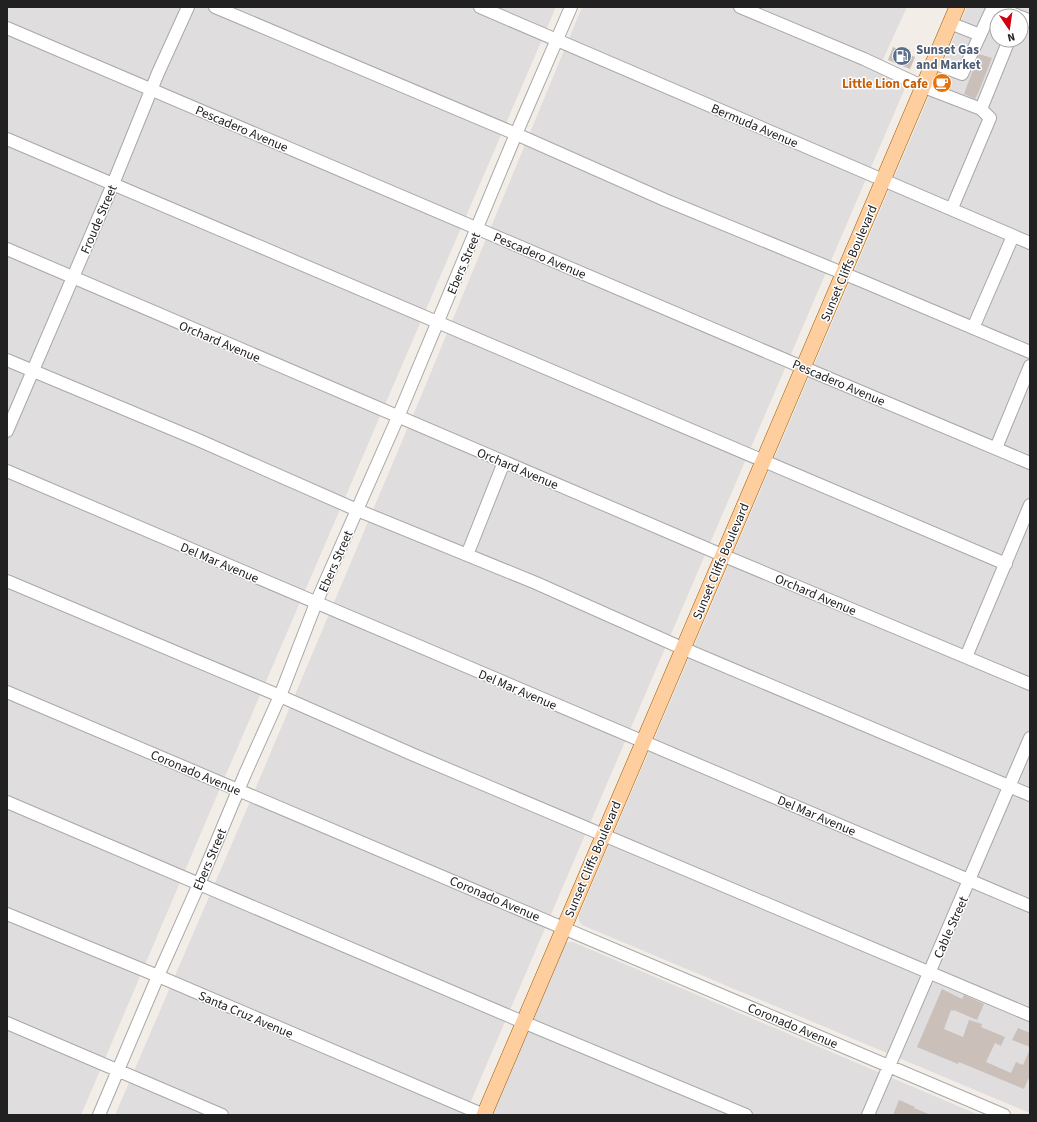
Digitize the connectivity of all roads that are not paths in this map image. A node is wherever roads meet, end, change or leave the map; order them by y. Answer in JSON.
{"nodes":[{"id":1,"x":188,"y":7,"type":"edge"},
{"id":2,"x":215,"y":7,"type":"edge"},
{"id":3,"x":480,"y":7,"type":"edge"},
{"id":4,"x":571,"y":7,"type":"edge"},
{"id":5,"x":740,"y":7,"type":"edge"},
{"id":6,"x":957,"y":7,"type":"edge"},
{"id":7,"x":993,"y":7,"type":"edge"},
{"id":8,"x":950,"y":23,"type":"junction"},
{"id":9,"x":7,"y":28,"type":"edge"},
{"id":10,"x":980,"y":35,"type":"junction"},
{"id":11,"x":557,"y":40,"type":"junction"},
{"id":12,"x":1006,"y":48,"type":"edge"},
{"id":13,"x":933,"y":62,"type":"junction"},
{"id":14,"x":924,"y":86,"type":"junction"},
{"id":15,"x":152,"y":90,"type":"junction"},
{"id":16,"x":981,"y":109,"type":"junction"},
{"id":17,"x":516,"y":134,"type":"junction"},
{"id":18,"x":7,"y":139,"type":"edge"},
{"id":19,"x":884,"y":180,"type":"junction"},
{"id":20,"x":113,"y":184,"type":"junction"},
{"id":21,"x":952,"y":208,"type":"junction"},
{"id":22,"x":478,"y":228,"type":"junction"},
{"id":23,"x":1013,"y":236,"type":"junction"},
{"id":24,"x":1030,"y":243,"type":"edge"},
{"id":25,"x":7,"y":249,"type":"edge"},
{"id":26,"x":844,"y":274,"type":"junction"},
{"id":27,"x":73,"y":278,"type":"junction"},
{"id":28,"x":438,"y":322,"type":"junction"},
{"id":29,"x":973,"y":328,"type":"junction"},
{"id":30,"x":1030,"y":352,"type":"edge"},
{"id":31,"x":7,"y":360,"type":"edge"},
{"id":32,"x":1030,"y":366,"type":"edge"},
{"id":33,"x":802,"y":367,"type":"junction"},
{"id":34,"x":32,"y":371,"type":"junction"},
{"id":35,"x":398,"y":417,"type":"junction"},
{"id":36,"x":7,"y":430,"type":"edge"},
{"id":37,"x":996,"y":448,"type":"junction"},
{"id":38,"x":763,"y":460,"type":"junction"},
{"id":39,"x":504,"y":462,"type":"junction"},
{"id":40,"x":1030,"y":463,"type":"edge"},
{"id":41,"x":7,"y":471,"type":"edge"},
{"id":42,"x":1030,"y":505,"type":"edge"},
{"id":43,"x":357,"y":510,"type":"junction"},
{"id":44,"x":467,"y":555,"type":"junction"},
{"id":45,"x":722,"y":555,"type":"junction"},
{"id":46,"x":1006,"y":564,"type":"junction"},
{"id":47,"x":7,"y":581,"type":"edge"},
{"id":48,"x":316,"y":603,"type":"junction"},
{"id":49,"x":682,"y":648,"type":"junction"},
{"id":50,"x":966,"y":657,"type":"junction"},
{"id":51,"x":1030,"y":684,"type":"edge"},
{"id":52,"x":7,"y":692,"type":"edge"},
{"id":53,"x":280,"y":696,"type":"junction"},
{"id":54,"x":1030,"y":738,"type":"edge"},
{"id":55,"x":643,"y":740,"type":"junction"},
{"id":56,"x":1009,"y":786,"type":"junction"},
{"id":57,"x":239,"y":790,"type":"junction"},
{"id":58,"x":1030,"y":795,"type":"edge"},
{"id":59,"x":7,"y":802,"type":"edge"},
{"id":60,"x":603,"y":835,"type":"junction"},
{"id":61,"x":970,"y":880,"type":"junction"},
{"id":62,"x":199,"y":884,"type":"junction"},
{"id":63,"x":1030,"y":906,"type":"edge"},
{"id":64,"x":7,"y":914,"type":"edge"},
{"id":65,"x":563,"y":927,"type":"junction"},
{"id":66,"x":929,"y":973,"type":"junction"},
{"id":67,"x":158,"y":976,"type":"junction"},
{"id":68,"x":1030,"y":1015,"type":"edge"},
{"id":69,"x":523,"y":1022,"type":"junction"},
{"id":70,"x":7,"y":1023,"type":"edge"},
{"id":71,"x":889,"y":1066,"type":"junction"},
{"id":72,"x":118,"y":1071,"type":"junction"},
{"id":73,"x":99,"y":1115,"type":"edge"},
{"id":74,"x":222,"y":1115,"type":"edge"},
{"id":75,"x":484,"y":1115,"type":"edge"},
{"id":76,"x":746,"y":1115,"type":"edge"},
{"id":77,"x":868,"y":1115,"type":"edge"},
{"id":78,"x":1004,"y":1115,"type":"edge"}],
"edges":[{"from":1,"to":15,"type":"street","name":"Froude Street"},
{"from":2,"to":17,"type":"street"},
{"from":3,"to":11,"type":"street","name":"Bermuda Avenue"},
{"from":4,"to":11,"type":"street","name":"Ebers Street"},
{"from":5,"to":14,"type":"street"},
{"from":6,"to":8,"type":"main road","name":"Sunset Cliffs Boulevard"},
{"from":7,"to":10,"type":"street"},
{"from":8,"to":10,"type":"street"},
{"from":8,"to":13,"type":"main road","name":"Sunset Cliffs Boulevard"},
{"from":9,"to":15,"type":"street","name":"Pescadero Avenue"},
{"from":10,"to":13,"type":"street"},
{"from":11,"to":17,"type":"street","name":"Ebers Street"},
{"from":11,"to":19,"type":"street","name":"Bermuda Avenue"},
{"from":12,"to":16,"type":"street"},
{"from":13,"to":14,"type":"main road","name":"Sunset Cliffs Boulevard"},
{"from":14,"to":16,"type":"street"},
{"from":14,"to":19,"type":"main road","name":"Sunset Cliffs Boulevard"},
{"from":15,"to":20,"type":"street","name":"Froude Street"},
{"from":15,"to":22,"type":"street","name":"Pescadero Avenue"},
{"from":16,"to":21,"type":"street"},
{"from":17,"to":22,"type":"street","name":"Ebers Street"},
{"from":17,"to":26,"type":"street"},
{"from":18,"to":20,"type":"street"},
{"from":19,"to":21,"type":"street","name":"Bermuda Avenue"},
{"from":19,"to":26,"type":"main road","name":"Sunset Cliffs Boulevard"},
{"from":20,"to":27,"type":"street","name":"Froude Street"},
{"from":20,"to":28,"type":"street"},
{"from":21,"to":23,"type":"street","name":"Bermuda Avenue"},
{"from":22,"to":28,"type":"street","name":"Ebers Street"},
{"from":22,"to":33,"type":"street","name":"Pescadero Avenue"},
{"from":23,"to":24,"type":"street","name":"Bermuda Avenue"},
{"from":23,"to":29,"type":"street"},
{"from":25,"to":27,"type":"street","name":"Orchard Avenue"},
{"from":26,"to":29,"type":"street"},
{"from":26,"to":33,"type":"main road","name":"Sunset Cliffs Boulevard"},
{"from":27,"to":34,"type":"street","name":"Froude Street"},
{"from":27,"to":35,"type":"street","name":"Orchard Avenue"},
{"from":28,"to":35,"type":"street","name":"Ebers Street"},
{"from":28,"to":38,"type":"street"},
{"from":29,"to":30,"type":"street"},
{"from":31,"to":34,"type":"street"},
{"from":32,"to":37,"type":"street"},
{"from":33,"to":37,"type":"street","name":"Pescadero Avenue"},
{"from":33,"to":38,"type":"main road","name":"Sunset Cliffs Boulevard"},
{"from":34,"to":36,"type":"street","name":"Froude Street"},
{"from":34,"to":43,"type":"street"},
{"from":35,"to":39,"type":"street","name":"Orchard Avenue"},
{"from":35,"to":43,"type":"street","name":"Ebers Street"},
{"from":37,"to":40,"type":"street","name":"Pescadero Avenue"},
{"from":38,"to":45,"type":"main road","name":"Sunset Cliffs Boulevard"},
{"from":38,"to":46,"type":"street"},
{"from":39,"to":44,"type":"street"},
{"from":39,"to":45,"type":"street","name":"Orchard Avenue"},
{"from":41,"to":48,"type":"street","name":"Del Mar Avenue"},
{"from":42,"to":46,"type":"street"},
{"from":43,"to":44,"type":"street"},
{"from":43,"to":48,"type":"street","name":"Ebers Street"},
{"from":44,"to":49,"type":"street"},
{"from":45,"to":49,"type":"main road","name":"Sunset Cliffs Boulevard"},
{"from":45,"to":50,"type":"street","name":"Orchard Avenue"},
{"from":46,"to":50,"type":"street"},
{"from":47,"to":53,"type":"street"},
{"from":48,"to":53,"type":"street","name":"Ebers Street"},
{"from":48,"to":55,"type":"street","name":"Del Mar Avenue"},
{"from":49,"to":55,"type":"main road","name":"Sunset Cliffs Boulevard"},
{"from":49,"to":56,"type":"street"},
{"from":50,"to":51,"type":"street","name":"Orchard Avenue"},
{"from":52,"to":57,"type":"street","name":"Coronado Avenue"},
{"from":53,"to":57,"type":"street","name":"Ebers Street"},
{"from":53,"to":60,"type":"street"},
{"from":54,"to":56,"type":"street","name":"Cable Street"},
{"from":55,"to":60,"type":"main road","name":"Sunset Cliffs Boulevard"},
{"from":55,"to":61,"type":"street","name":"Del Mar Avenue"},
{"from":56,"to":58,"type":"street"},
{"from":56,"to":61,"type":"street","name":"Cable Street"},
{"from":57,"to":62,"type":"street","name":"Ebers Street"},
{"from":57,"to":65,"type":"street","name":"Coronado Avenue"},
{"from":59,"to":62,"type":"street"},
{"from":60,"to":65,"type":"main road","name":"Sunset Cliffs Boulevard"},
{"from":60,"to":66,"type":"street"},
{"from":61,"to":63,"type":"street","name":"Del Mar Avenue"},
{"from":61,"to":66,"type":"street","name":"Cable Street"},
{"from":62,"to":67,"type":"street","name":"Ebers Street"},
{"from":62,"to":69,"type":"street"},
{"from":64,"to":67,"type":"street","name":"Santa Cruz Avenue"},
{"from":65,"to":69,"type":"main road","name":"Sunset Cliffs Boulevard"},
{"from":65,"to":71,"type":"street","name":"Coronado Avenue"},
{"from":66,"to":68,"type":"street"},
{"from":66,"to":71,"type":"street","name":"Cable Street"},
{"from":67,"to":72,"type":"street","name":"Ebers Street"},
{"from":67,"to":75,"type":"street","name":"Santa Cruz Avenue"},
{"from":69,"to":75,"type":"main road","name":"Sunset Cliffs Boulevard"},
{"from":69,"to":76,"type":"street"},
{"from":70,"to":72,"type":"street"},
{"from":71,"to":77,"type":"street","name":"Cable Street"},
{"from":71,"to":78,"type":"street","name":"Coronado Avenue"},
{"from":72,"to":73,"type":"street","name":"Ebers Street"},
{"from":72,"to":74,"type":"street"}]}
